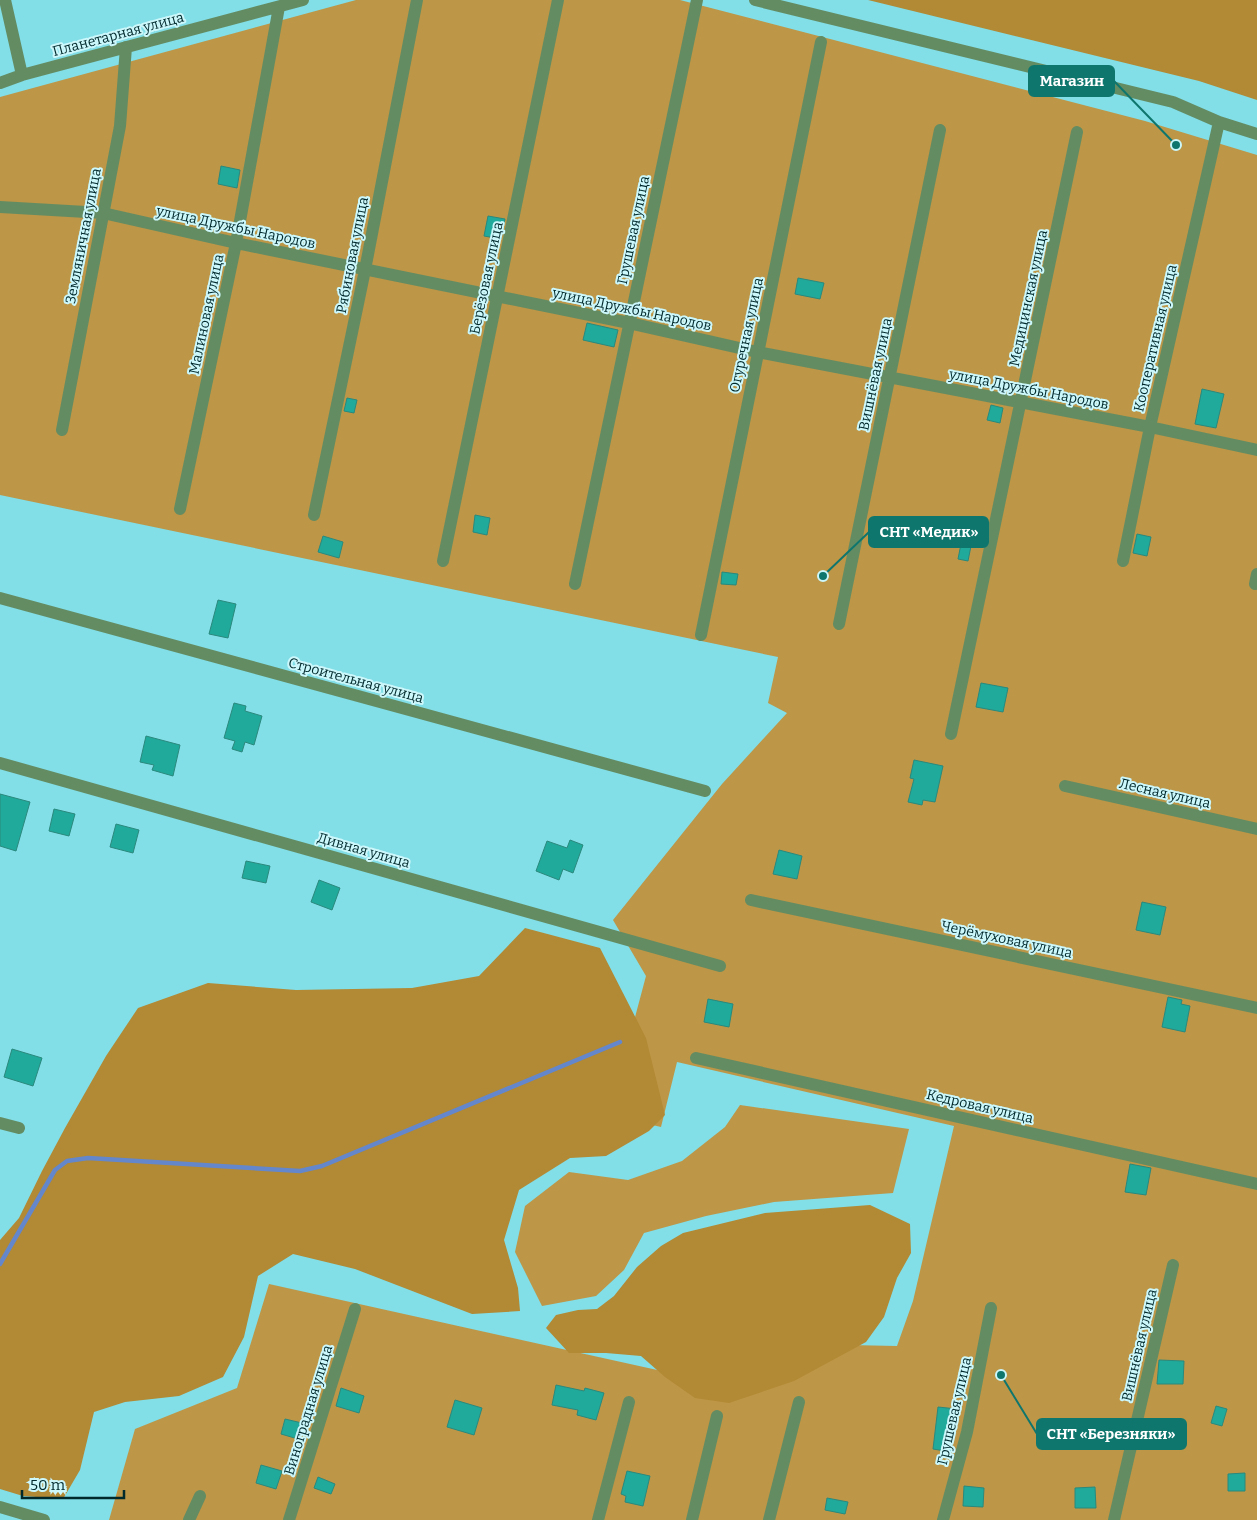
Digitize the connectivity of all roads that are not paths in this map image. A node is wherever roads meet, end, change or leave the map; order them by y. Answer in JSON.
{"nodes":[{"id":1,"x":5,"y":0,"type":"edge"},
{"id":2,"x":303,"y":0,"type":"edge"},
{"id":3,"x":417,"y":0,"type":"edge"},
{"id":4,"x":558,"y":0,"type":"edge"},
{"id":5,"x":697,"y":0,"type":"edge"},
{"id":6,"x":755,"y":0,"type":"edge"},
{"id":7,"x":279,"y":7,"type":"junction"},
{"id":8,"x":821,"y":42,"type":"dead end"},
{"id":9,"x":126,"y":47,"type":"junction"},
{"id":10,"x":22,"y":74,"type":"junction"},
{"id":11,"x":0,"y":83,"type":"edge"},
{"id":12,"x":1219,"y":122,"type":"junction"},
{"id":13,"x":940,"y":130,"type":"dead end"},
{"id":14,"x":1078,"y":132,"type":"dead end"},
{"id":15,"x":1257,"y":134,"type":"edge"},
{"id":16,"x":0,"y":207,"type":"edge"},
{"id":17,"x":103,"y":213,"type":"junction"},
{"id":18,"x":236,"y":243,"type":"junction"},
{"id":19,"x":366,"y":270,"type":"junction"},
{"id":20,"x":498,"y":297,"type":"junction"},
{"id":21,"x":629,"y":323,"type":"junction"},
{"id":22,"x":758,"y":352,"type":"junction"},
{"id":23,"x":889,"y":377,"type":"junction"},
{"id":24,"x":1021,"y":403,"type":"junction"},
{"id":25,"x":1150,"y":427,"type":"junction"},
{"id":26,"x":62,"y":430,"type":"dead end"},
{"id":27,"x":1257,"y":450,"type":"edge"},
{"id":28,"x":180,"y":509,"type":"dead end"},
{"id":29,"x":314,"y":515,"type":"dead end"},
{"id":30,"x":443,"y":561,"type":"dead end"},
{"id":31,"x":1123,"y":561,"type":"dead end"},
{"id":32,"x":575,"y":584,"type":"dead end"},
{"id":33,"x":0,"y":598,"type":"edge"},
{"id":34,"x":839,"y":624,"type":"dead end"},
{"id":35,"x":701,"y":635,"type":"dead end"},
{"id":36,"x":951,"y":734,"type":"dead end"},
{"id":37,"x":0,"y":763,"type":"edge"},
{"id":38,"x":1066,"y":786,"type":"dead end"},
{"id":39,"x":705,"y":791,"type":"dead end"},
{"id":40,"x":1257,"y":829,"type":"edge"},
{"id":41,"x":751,"y":900,"type":"dead end"},
{"id":42,"x":720,"y":966,"type":"dead end"},
{"id":43,"x":1257,"y":1008,"type":"edge"},
{"id":44,"x":696,"y":1058,"type":"dead end"},
{"id":45,"x":0,"y":1123,"type":"edge"},
{"id":46,"x":19,"y":1128,"type":"dead end"},
{"id":47,"x":1257,"y":1184,"type":"edge"},
{"id":48,"x":1173,"y":1265,"type":"dead end"},
{"id":49,"x":991,"y":1308,"type":"dead end"},
{"id":50,"x":355,"y":1309,"type":"dead end"},
{"id":51,"x":629,"y":1402,"type":"dead end"},
{"id":52,"x":800,"y":1402,"type":"dead end"},
{"id":53,"x":717,"y":1416,"type":"dead end"},
{"id":54,"x":200,"y":1496,"type":"dead end"},
{"id":55,"x":0,"y":1507,"type":"edge"},
{"id":56,"x":44,"y":1520,"type":"edge"},
{"id":57,"x":189,"y":1520,"type":"edge"},
{"id":58,"x":289,"y":1520,"type":"edge"},
{"id":59,"x":598,"y":1520,"type":"edge"},
{"id":60,"x":692,"y":1520,"type":"edge"},
{"id":61,"x":769,"y":1520,"type":"edge"},
{"id":62,"x":943,"y":1520,"type":"edge"},
{"id":63,"x":1114,"y":1520,"type":"edge"}],
"edges":[{"from":1,"to":10,"type":"street"},
{"from":2,"to":7,"type":"street","name":"Планетарная улица"},
{"from":3,"to":19,"type":"street","name":"Рябиновая улица"},
{"from":4,"to":20,"type":"street","name":"Берёзовая улица"},
{"from":5,"to":21,"type":"street","name":"Грушевая улица"},
{"from":6,"to":12,"type":"street"},
{"from":7,"to":9,"type":"street","name":"Планетарная улица"},
{"from":7,"to":18,"type":"street","name":"Малиновая улица"},
{"from":8,"to":22,"type":"street","name":"Огуречная улица"},
{"from":9,"to":10,"type":"street","name":"Планетарная улица"},
{"from":9,"to":17,"type":"street","name":"Земляничная улица"},
{"from":10,"to":11,"type":"street","name":"Планетарная улица"},
{"from":12,"to":15,"type":"street"},
{"from":12,"to":25,"type":"street","name":"Кооперативная улица"},
{"from":13,"to":23,"type":"street","name":"Вишнёвая улица"},
{"from":14,"to":24,"type":"street","name":"Медицинская улица"},
{"from":16,"to":17,"type":"street","name":"улица Дружбы Народов"},
{"from":17,"to":18,"type":"street","name":"улица Дружбы Народов"},
{"from":17,"to":26,"type":"street","name":"Земляничная улица"},
{"from":18,"to":19,"type":"street","name":"улица Дружбы Народов"},
{"from":18,"to":28,"type":"street","name":"Малиновая улица"},
{"from":19,"to":20,"type":"street","name":"улица Дружбы Народов"},
{"from":19,"to":29,"type":"street","name":"Рябиновая улица"},
{"from":20,"to":21,"type":"street","name":"улица Дружбы Народов"},
{"from":20,"to":30,"type":"street","name":"Берёзовая улица"},
{"from":21,"to":22,"type":"street","name":"улица Дружбы Народов"},
{"from":21,"to":32,"type":"street","name":"Грушевая улица"},
{"from":22,"to":23,"type":"street","name":"улица Дружбы Народов"},
{"from":22,"to":35,"type":"street","name":"Огуречная улица"},
{"from":23,"to":24,"type":"street","name":"улица Дружбы Народов"},
{"from":23,"to":34,"type":"street","name":"Вишнёвая улица"},
{"from":24,"to":25,"type":"street","name":"улица Дружбы Народов"},
{"from":24,"to":36,"type":"street","name":"Медицинская улица"},
{"from":25,"to":27,"type":"street","name":"улица Дружбы Народов"},
{"from":25,"to":31,"type":"street","name":"Кооперативная улица"},
{"from":33,"to":39,"type":"street","name":"Строительная улица"},
{"from":37,"to":42,"type":"street","name":"Дивная улица"},
{"from":38,"to":40,"type":"street","name":"Лесная улица"},
{"from":41,"to":43,"type":"street","name":"Черёмуховая улица"},
{"from":44,"to":47,"type":"street","name":"Кедровая улица"},
{"from":45,"to":46,"type":"street"},
{"from":48,"to":63,"type":"street","name":"Вишнёвая улица"},
{"from":49,"to":62,"type":"street","name":"Грушевая улица"},
{"from":50,"to":58,"type":"street","name":"Виноградная улица"},
{"from":51,"to":59,"type":"street"},
{"from":52,"to":61,"type":"street"},
{"from":53,"to":60,"type":"street"},
{"from":54,"to":57,"type":"street"},
{"from":55,"to":56,"type":"street"}]}
